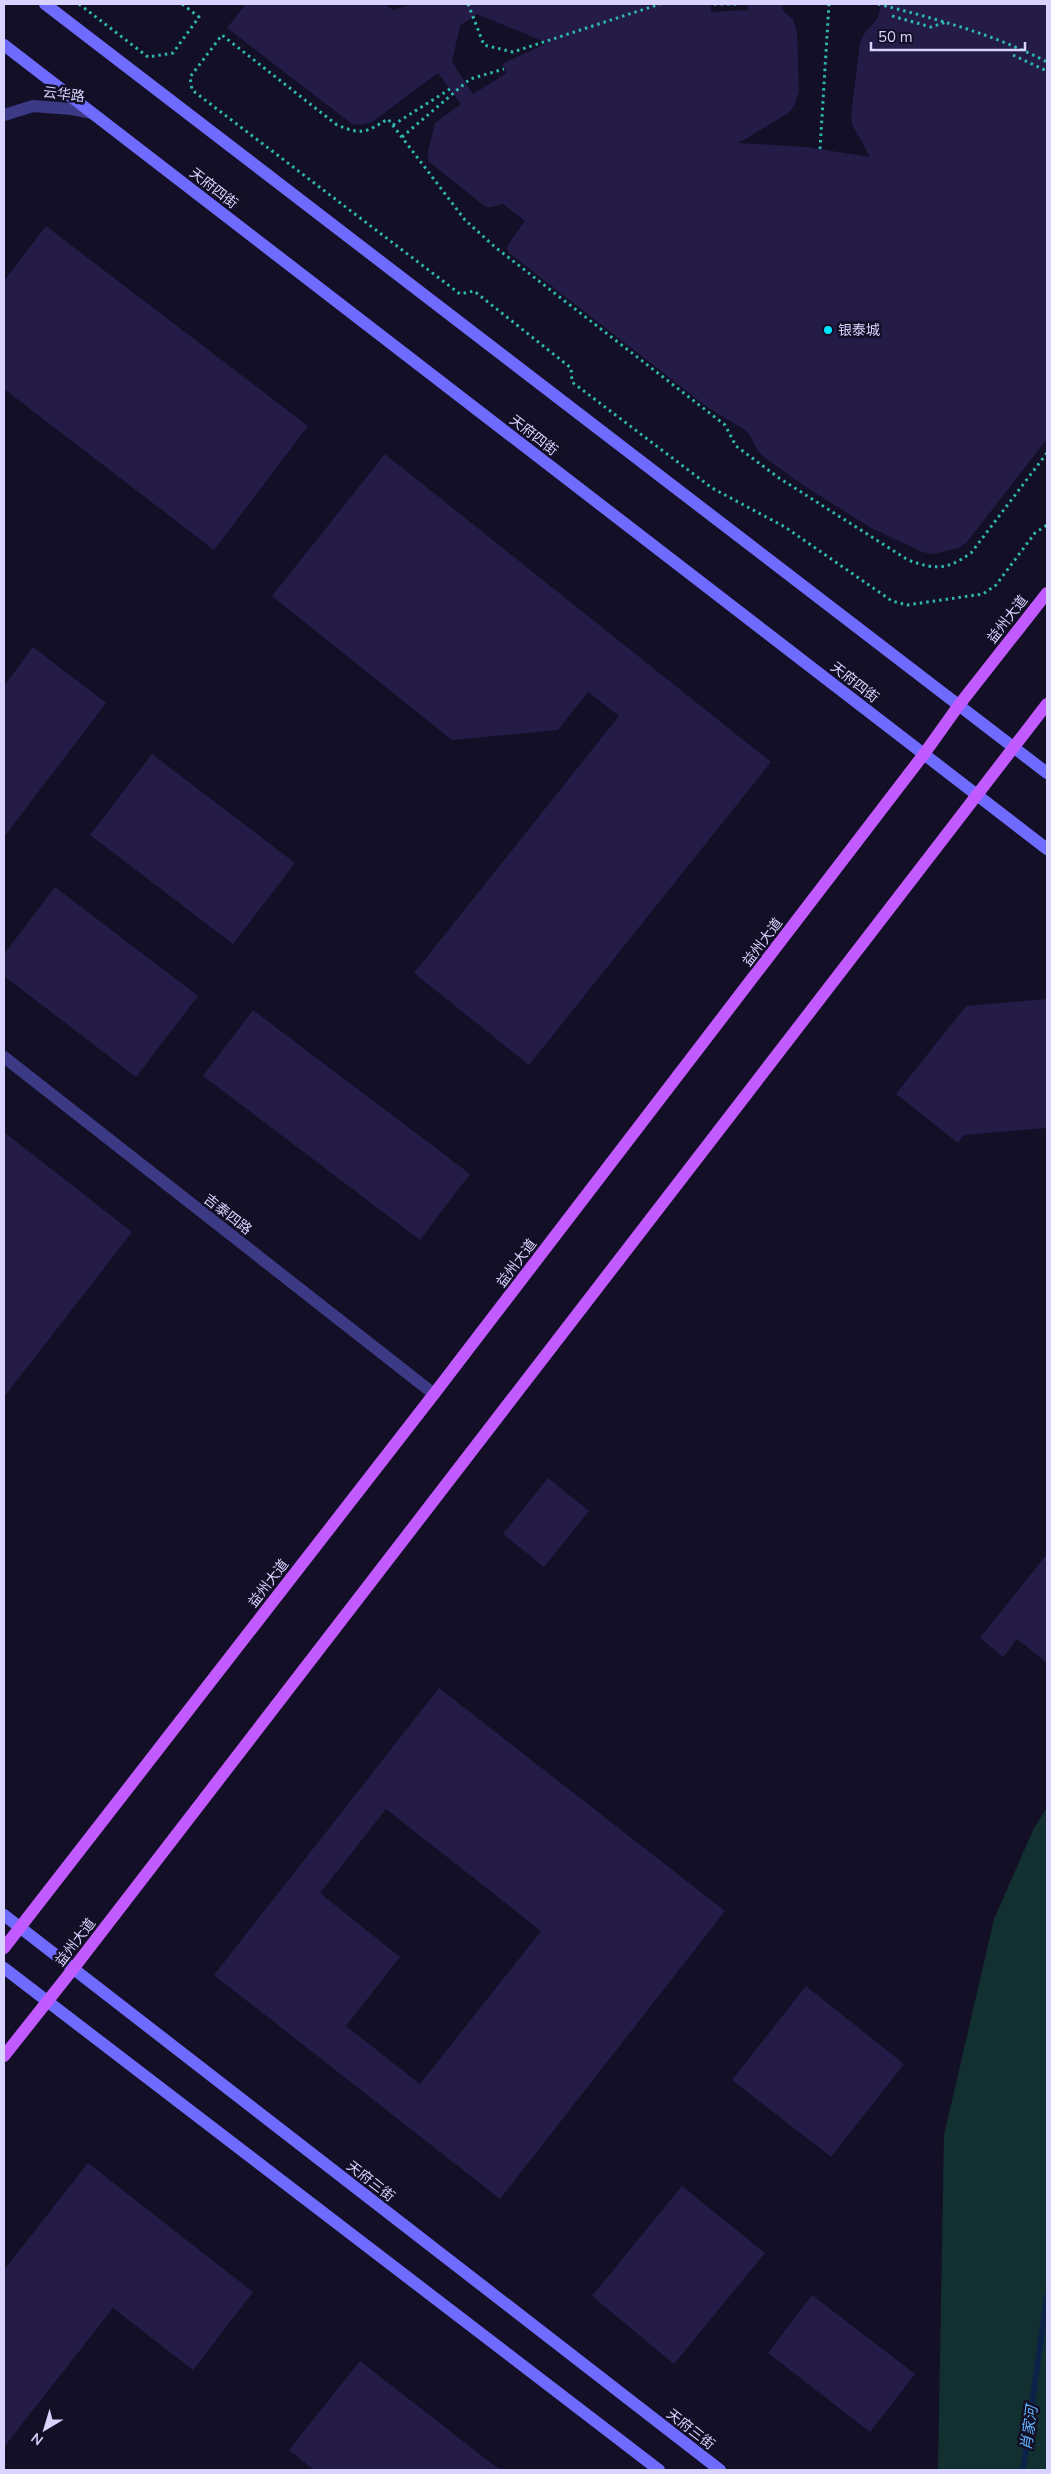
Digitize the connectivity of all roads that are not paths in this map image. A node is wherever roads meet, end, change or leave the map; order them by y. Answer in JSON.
{"nodes":[{"id":1,"x":45,"y":4,"type":"edge"},
{"id":2,"x":4,"y":45,"type":"edge"},
{"id":3,"x":92,"y":113,"type":"junction"},
{"id":4,"x":4,"y":115,"type":"edge"},
{"id":5,"x":1047,"y":593,"type":"edge"},
{"id":6,"x":1047,"y":704,"type":"edge"},
{"id":7,"x":959,"y":705,"type":"junction"},
{"id":8,"x":1015,"y":748,"type":"junction"},
{"id":9,"x":924,"y":754,"type":"junction"},
{"id":10,"x":1047,"y":773,"type":"edge"},
{"id":11,"x":979,"y":796,"type":"junction"},
{"id":12,"x":1047,"y":848,"type":"edge"},
{"id":13,"x":4,"y":1057,"type":"edge"},
{"id":14,"x":434,"y":1394,"type":"junction"},
{"id":15,"x":4,"y":1916,"type":"edge"},
{"id":16,"x":19,"y":1927,"type":"junction"},
{"id":17,"x":4,"y":1948,"type":"edge"},
{"id":18,"x":4,"y":1968,"type":"edge"},
{"id":19,"x":73,"y":1969,"type":"junction"},
{"id":20,"x":48,"y":2002,"type":"junction"},
{"id":21,"x":4,"y":2056,"type":"edge"},
{"id":22,"x":659,"y":2470,"type":"edge"},
{"id":23,"x":720,"y":2470,"type":"edge"}],
"edges":[{"from":1,"to":7,"type":"main road"},
{"from":2,"to":3,"type":"main road","name":"天府四街"},
{"from":3,"to":4,"type":"street","name":"云华路"},
{"from":3,"to":9,"type":"main road","name":"天府四街"},
{"from":5,"to":7,"type":"main road","name":"益州大道"},
{"from":6,"to":8,"type":"main road","name":"益州大道"},
{"from":7,"to":8,"type":"main road"},
{"from":7,"to":9,"type":"main road","name":"益州大道"},
{"from":8,"to":10,"type":"main road"},
{"from":8,"to":11,"type":"main road","name":"益州大道"},
{"from":9,"to":11,"type":"main road","name":"天府四街"},
{"from":9,"to":14,"type":"main road","name":"益州大道"},
{"from":11,"to":12,"type":"main road","name":"天府四街"},
{"from":11,"to":19,"type":"main road","name":"益州大道"},
{"from":13,"to":14,"type":"street","name":"吉泰四路"},
{"from":14,"to":16,"type":"main road","name":"益州大道"},
{"from":15,"to":16,"type":"main road","name":"天府三街"},
{"from":16,"to":17,"type":"main road","name":"益州大道"},
{"from":16,"to":19,"type":"main road","name":"天府三街"},
{"from":18,"to":20,"type":"main road"},
{"from":19,"to":20,"type":"main road","name":"益州大道"},
{"from":19,"to":23,"type":"main road","name":"天府三街"},
{"from":20,"to":21,"type":"main road","name":"益州大道"},
{"from":20,"to":22,"type":"main road"}]}
